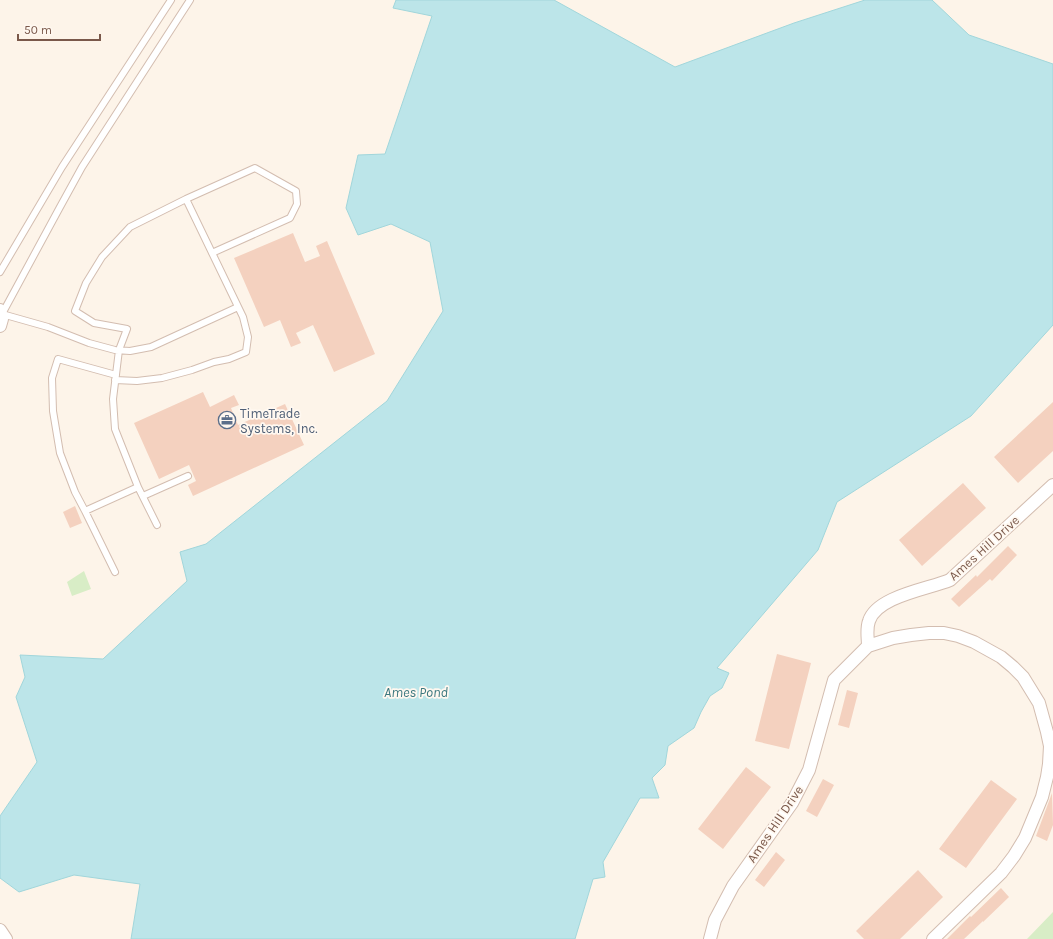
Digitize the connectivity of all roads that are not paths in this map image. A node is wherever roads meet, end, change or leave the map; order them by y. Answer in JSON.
{"nodes":[{"id":1,"x":171,"y":0,"type":"edge"},
{"id":2,"x":190,"y":0,"type":"edge"},
{"id":3,"x":186,"y":199,"type":"junction"},
{"id":4,"x":212,"y":253,"type":"junction"},
{"id":5,"x":0,"y":272,"type":"edge"},
{"id":6,"x":238,"y":307,"type":"junction"},
{"id":7,"x":1,"y":317,"type":"edge"},
{"id":8,"x":119,"y":350,"type":"junction"},
{"id":9,"x":115,"y":378,"type":"junction"},
{"id":10,"x":188,"y":476,"type":"dead end"},
{"id":11,"x":1053,"y":485,"type":"edge"},
{"id":12,"x":138,"y":487,"type":"junction"},
{"id":13,"x":143,"y":496,"type":"junction"},
{"id":14,"x":85,"y":511,"type":"junction"},
{"id":15,"x":157,"y":525,"type":"dead end"},
{"id":16,"x":115,"y":572,"type":"dead end"},
{"id":17,"x":868,"y":646,"type":"junction"},
{"id":18,"x":1052,"y":746,"type":"edge"},
{"id":19,"x":0,"y":930,"type":"edge"},
{"id":20,"x":6,"y":939,"type":"edge"},
{"id":21,"x":710,"y":939,"type":"edge"},
{"id":22,"x":934,"y":939,"type":"edge"}],
"edges":[{"from":1,"to":5,"type":"lane"},
{"from":2,"to":7,"type":"lane"},
{"from":3,"to":4,"type":"lane"},
{"from":3,"to":4,"type":"lane"},
{"from":3,"to":8,"type":"lane"},
{"from":4,"to":6,"type":"lane"},
{"from":6,"to":8,"type":"lane"},
{"from":6,"to":9,"type":"lane"},
{"from":7,"to":8,"type":"lane"},
{"from":8,"to":9,"type":"lane"},
{"from":9,"to":12,"type":"lane"},
{"from":9,"to":14,"type":"lane"},
{"from":10,"to":13,"type":"lane"},
{"from":11,"to":17,"type":"street","name":"Ames Hill Drive"},
{"from":12,"to":13,"type":"lane"},
{"from":12,"to":14,"type":"lane"},
{"from":13,"to":15,"type":"lane"},
{"from":14,"to":16,"type":"lane"},
{"from":17,"to":18,"type":"street","name":"Ames Hill Drive"},
{"from":17,"to":21,"type":"street","name":"Ames Hill Drive"},
{"from":18,"to":22,"type":"street","name":"Ames Hill Drive"},
{"from":19,"to":20,"type":"street"}]}
